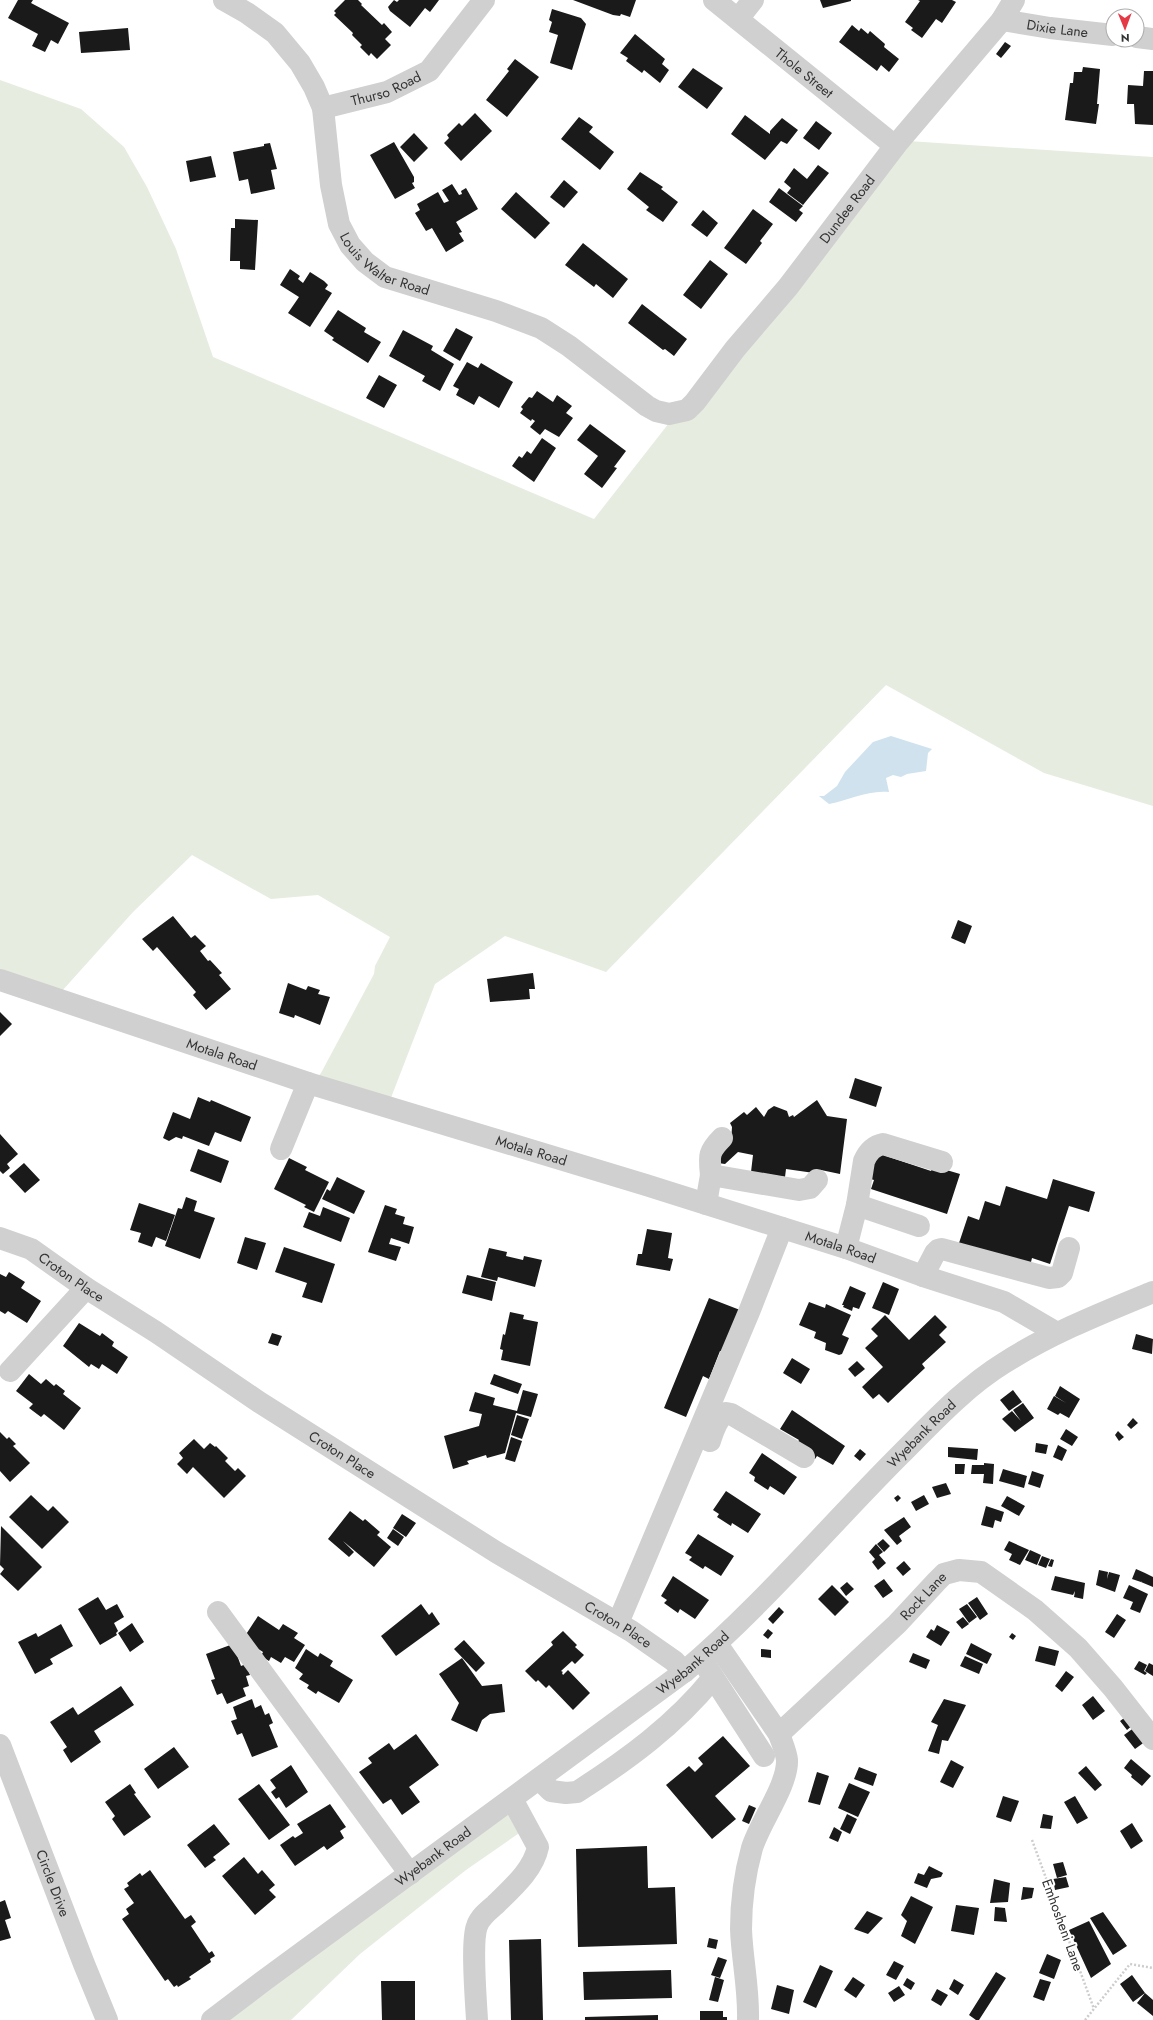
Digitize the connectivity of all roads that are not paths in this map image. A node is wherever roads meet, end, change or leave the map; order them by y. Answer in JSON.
{"nodes":[{"id":1,"x":224,"y":0,"type":"edge"},
{"id":2,"x":484,"y":0,"type":"edge"},
{"id":3,"x":714,"y":0,"type":"edge"},
{"id":4,"x":753,"y":0,"type":"edge"},
{"id":5,"x":1014,"y":0,"type":"edge"},
{"id":6,"x":738,"y":19,"type":"junction"},
{"id":7,"x":1002,"y":20,"type":"junction"},
{"id":8,"x":1105,"y":34,"type":"edge"},
{"id":9,"x":323,"y":108,"type":"junction"},
{"id":10,"x":895,"y":146,"type":"junction"},
{"id":11,"x":675,"y":413,"type":"joint"},
{"id":12,"x":0,"y":980,"type":"edge"},
{"id":13,"x":308,"y":1083,"type":"junction"},
{"id":14,"x":722,"y":1138,"type":"dead end"},
{"id":15,"x":281,"y":1149,"type":"dead end"},
{"id":16,"x":942,"y":1162,"type":"dead end"},
{"id":17,"x":711,"y":1175,"type":"junction"},
{"id":18,"x":817,"y":1180,"type":"dead end"},
{"id":19,"x":706,"y":1204,"type":"junction"},
{"id":20,"x":857,"y":1204,"type":"junction"},
{"id":21,"x":919,"y":1226,"type":"dead end"},
{"id":22,"x":782,"y":1228,"type":"junction"},
{"id":23,"x":0,"y":1238,"type":"edge"},
{"id":24,"x":846,"y":1248,"type":"junction"},
{"id":25,"x":1069,"y":1248,"type":"dead end"},
{"id":26,"x":923,"y":1276,"type":"junction"},
{"id":27,"x":86,"y":1288,"type":"junction"},
{"id":28,"x":1153,"y":1292,"type":"edge"},
{"id":29,"x":1057,"y":1333,"type":"junction"},
{"id":30,"x":10,"y":1371,"type":"dead end"},
{"id":31,"x":804,"y":1457,"type":"dead end"},
{"id":32,"x":218,"y":1612,"type":"dead end"},
{"id":33,"x":624,"y":1627,"type":"junction"},
{"id":34,"x":709,"y":1651,"type":"junction"},
{"id":35,"x":684,"y":1672,"type":"junction"},
{"id":36,"x":713,"y":1678,"type":"junction"},
{"id":37,"x":779,"y":1734,"type":"junction"},
{"id":38,"x":1153,"y":1739,"type":"edge"},
{"id":39,"x":0,"y":1745,"type":"edge"},
{"id":40,"x":764,"y":1756,"type":"dead end"},
{"id":41,"x":539,"y":1779,"type":"junction"},
{"id":42,"x":512,"y":1798,"type":"junction"},
{"id":43,"x":410,"y":1874,"type":"junction"},
{"id":44,"x":107,"y":2020,"type":"edge"},
{"id":45,"x":212,"y":2020,"type":"edge"},
{"id":46,"x":477,"y":2020,"type":"edge"},
{"id":47,"x":748,"y":2020,"type":"edge"}],
"edges":[{"from":1,"to":9,"type":"street","name":"Louis Walter Road"},
{"from":2,"to":9,"type":"street","name":"Thurso Road"},
{"from":3,"to":6,"type":"street","name":"Thole Street"},
{"from":4,"to":6,"type":"street"},
{"from":5,"to":7,"type":"street","name":"Dundee Road"},
{"from":6,"to":10,"type":"street","name":"Thole Street"},
{"from":7,"to":8,"type":"street","name":"Dixie Lane"},
{"from":7,"to":10,"type":"street","name":"Dundee Road"},
{"from":9,"to":11,"type":"street","name":"Louis Walter Road"},
{"from":10,"to":11,"type":"street","name":"Dundee Road"},
{"from":12,"to":13,"type":"street","name":"Motala Road"},
{"from":13,"to":15,"type":"street"},
{"from":13,"to":19,"type":"street","name":"Motala Road"},
{"from":14,"to":17,"type":"street"},
{"from":16,"to":20,"type":"street"},
{"from":17,"to":18,"type":"street"},
{"from":17,"to":19,"type":"street"},
{"from":19,"to":22,"type":"street","name":"Motala Road"},
{"from":20,"to":21,"type":"street"},
{"from":20,"to":24,"type":"street"},
{"from":22,"to":24,"type":"street","name":"Motala Road"},
{"from":22,"to":33,"type":"street"},
{"from":23,"to":27,"type":"street","name":"Croton Place"},
{"from":24,"to":26,"type":"street","name":"Motala Road"},
{"from":25,"to":26,"type":"street"},
{"from":26,"to":29,"type":"street","name":"Motala Road"},
{"from":27,"to":30,"type":"street"},
{"from":27,"to":33,"type":"street","name":"Croton Place"},
{"from":28,"to":29,"type":"street","name":"Wyebank Road"},
{"from":29,"to":34,"type":"street","name":"Wyebank Road"},
{"from":31,"to":33,"type":"street"},
{"from":32,"to":43,"type":"street"},
{"from":33,"to":35,"type":"street","name":"Croton Place"},
{"from":34,"to":35,"type":"street","name":"Wyebank Road"},
{"from":34,"to":36,"type":"street"},
{"from":34,"to":37,"type":"street"},
{"from":35,"to":41,"type":"street","name":"Wyebank Road"},
{"from":36,"to":40,"type":"street"},
{"from":36,"to":41,"type":"street"},
{"from":37,"to":38,"type":"street","name":"Rock Lane"},
{"from":37,"to":47,"type":"street"},
{"from":39,"to":44,"type":"street","name":"Circle Drive"},
{"from":41,"to":42,"type":"street","name":"Wyebank Road"},
{"from":42,"to":43,"type":"street","name":"Wyebank Road"},
{"from":42,"to":46,"type":"street"},
{"from":43,"to":45,"type":"street","name":"Wyebank Road"}]}
